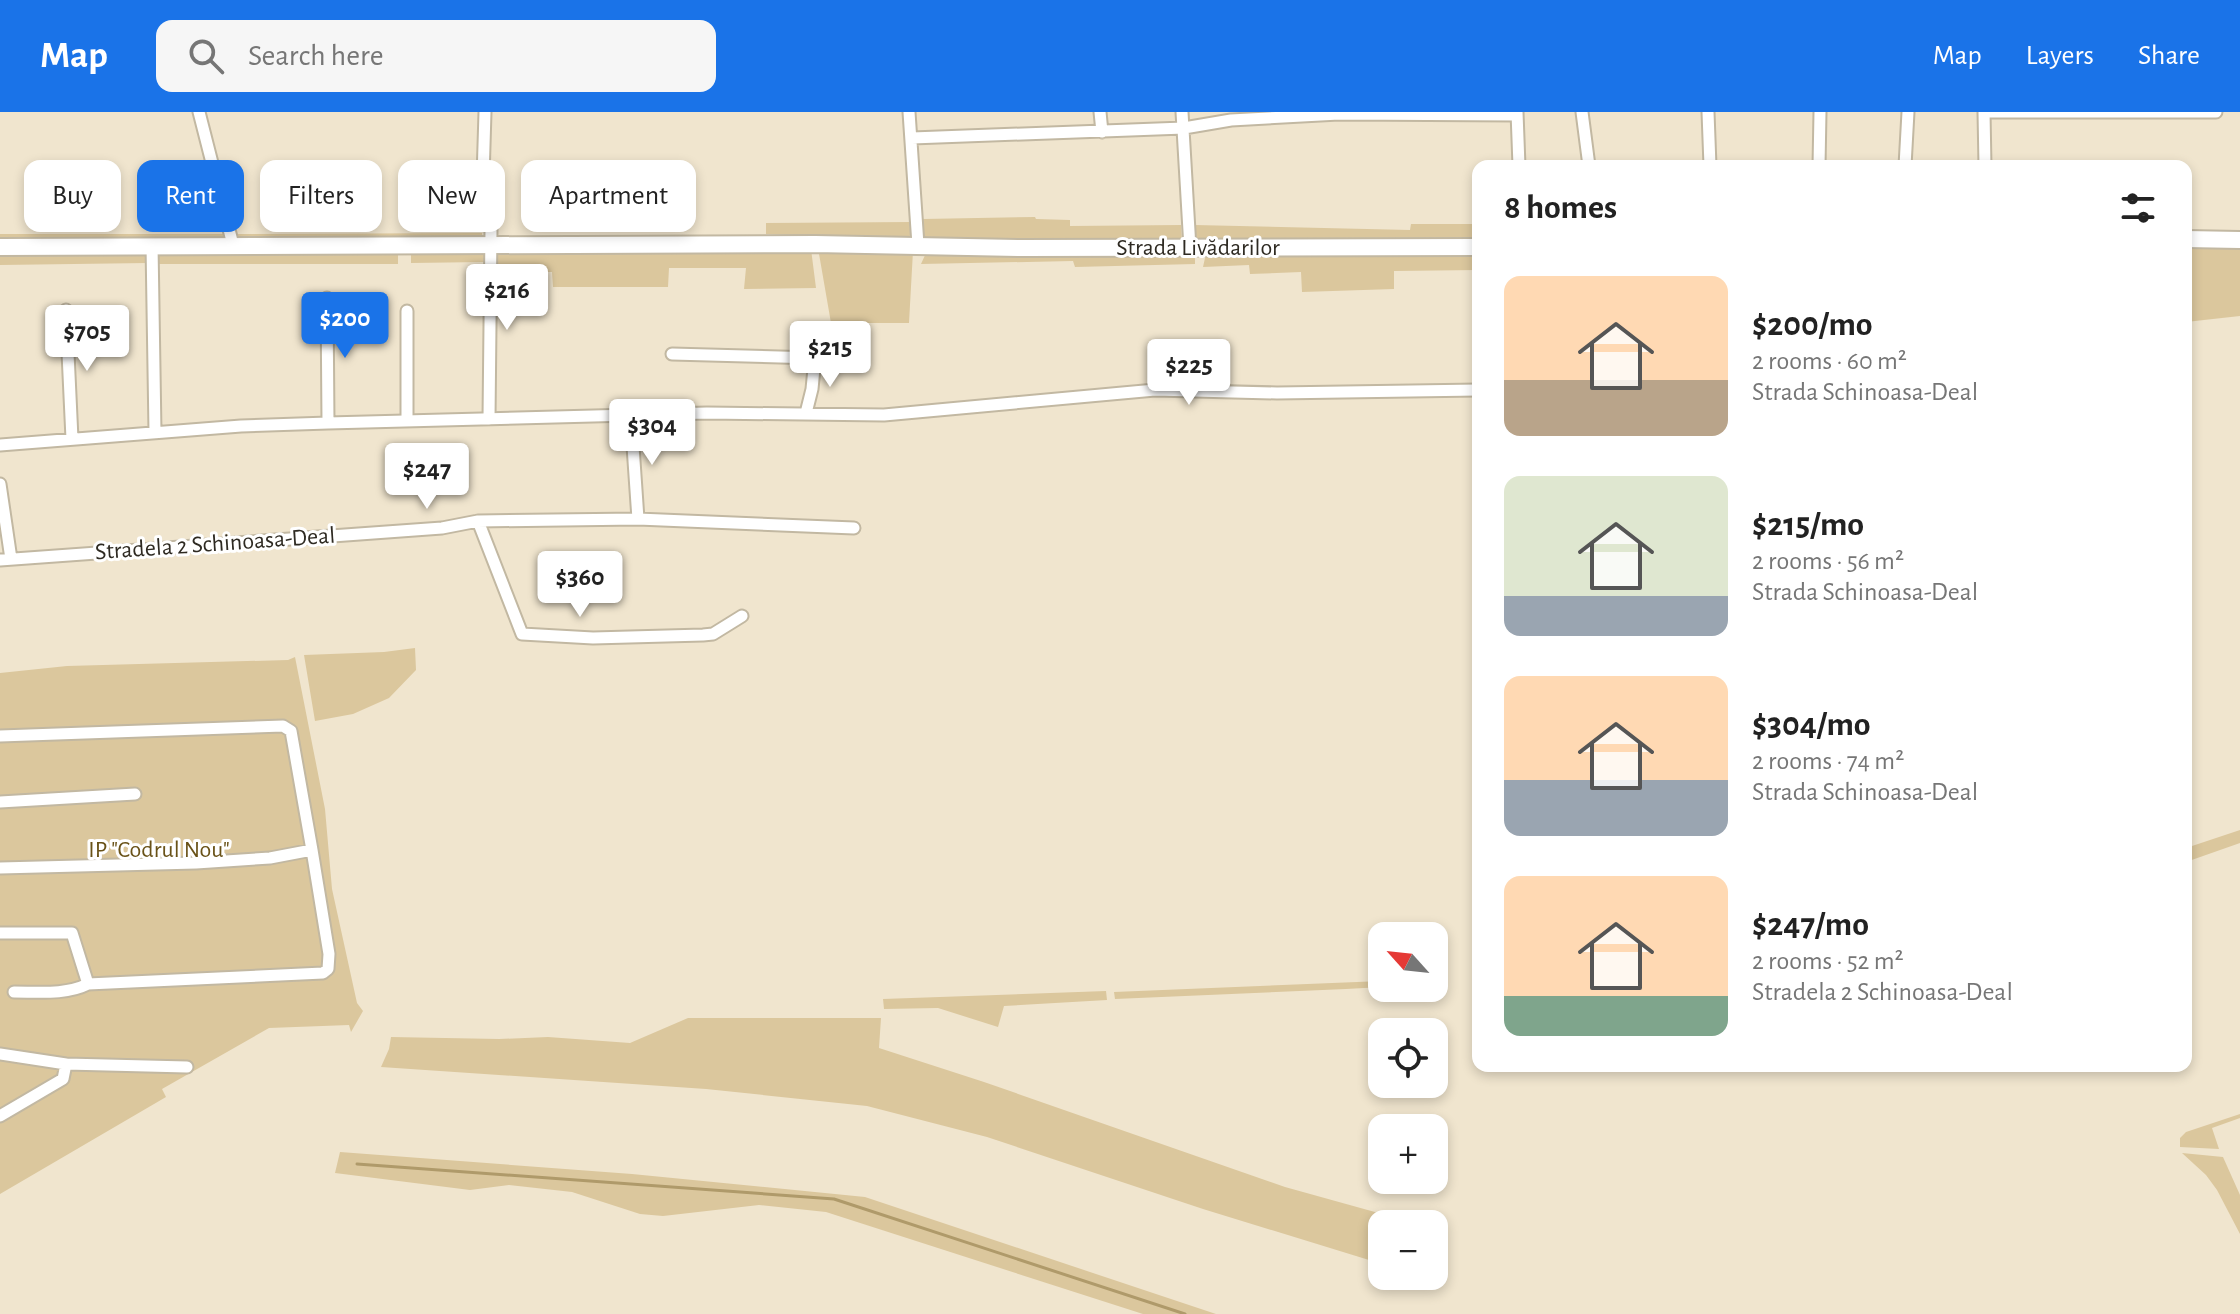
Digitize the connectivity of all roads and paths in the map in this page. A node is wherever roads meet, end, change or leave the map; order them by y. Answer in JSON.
{"nodes":[{"id":1,"x":199,"y":112,"type":"edge"},
{"id":2,"x":485,"y":112,"type":"edge"},
{"id":3,"x":1100,"y":112,"type":"edge"},
{"id":4,"x":1182,"y":112,"type":"edge"},
{"id":5,"x":1582,"y":112,"type":"edge"},
{"id":6,"x":1708,"y":112,"type":"edge"},
{"id":7,"x":1820,"y":112,"type":"edge"},
{"id":8,"x":1908,"y":112,"type":"edge"},
{"id":9,"x":1984,"y":112,"type":"edge"},
{"id":10,"x":2216,"y":112,"type":"edge"},
{"id":11,"x":908,"y":113,"type":"edge"},
{"id":12,"x":1382,"y":113,"type":"edge"},
{"id":13,"x":1517,"y":113,"type":"edge"},
{"id":14,"x":1184,"y":128,"type":"junction"},
{"id":15,"x":1102,"y":132,"type":"junction"},
{"id":16,"x":912,"y":138,"type":"junction"},
{"id":17,"x":1519,"y":160,"type":"edge"},
{"id":18,"x":1588,"y":160,"type":"edge"},
{"id":19,"x":1710,"y":160,"type":"edge"},
{"id":20,"x":1819,"y":160,"type":"edge"},
{"id":21,"x":1905,"y":160,"type":"edge"},
{"id":22,"x":1985,"y":160,"type":"edge"},
{"id":23,"x":2192,"y":239,"type":"edge"},
{"id":24,"x":2240,"y":240,"type":"edge"},
{"id":25,"x":490,"y":244,"type":"junction"},
{"id":26,"x":152,"y":245,"type":"junction"},
{"id":27,"x":233,"y":245,"type":"junction"},
{"id":28,"x":918,"y":245,"type":"junction"},
{"id":29,"x":0,"y":247,"type":"edge"},
{"id":30,"x":1472,"y":247,"type":"edge"},
{"id":31,"x":1190,"y":248,"type":"junction"},
{"id":32,"x":327,"y":298,"type":"dead end"},
{"id":33,"x":66,"y":310,"type":"dead end"},
{"id":34,"x":407,"y":311,"type":"dead end"},
{"id":35,"x":672,"y":354,"type":"dead end"},
{"id":36,"x":1472,"y":390,"type":"edge"},
{"id":37,"x":806,"y":413,"type":"junction"},
{"id":38,"x":631,"y":417,"type":"junction"},
{"id":39,"x":489,"y":419,"type":"junction"},
{"id":40,"x":407,"y":421,"type":"junction"},
{"id":41,"x":328,"y":423,"type":"junction"},
{"id":42,"x":155,"y":432,"type":"junction"},
{"id":43,"x":72,"y":439,"type":"junction"},
{"id":44,"x":0,"y":445,"type":"edge"},
{"id":45,"x":0,"y":484,"type":"edge"},
{"id":46,"x":638,"y":519,"type":"junction"},
{"id":47,"x":478,"y":521,"type":"junction"},
{"id":48,"x":854,"y":528,"type":"dead end"},
{"id":49,"x":5,"y":560,"type":"edge"},
{"id":50,"x":742,"y":616,"type":"dead end"},
{"id":51,"x":0,"y":736,"type":"edge"},
{"id":52,"x":135,"y":794,"type":"dead end"},
{"id":53,"x":0,"y":802,"type":"edge"},
{"id":54,"x":312,"y":850,"type":"junction"},
{"id":55,"x":0,"y":868,"type":"edge"},
{"id":56,"x":0,"y":933,"type":"edge"},
{"id":57,"x":88,"y":984,"type":"junction"},
{"id":58,"x":14,"y":992,"type":"dead end"},
{"id":59,"x":0,"y":1054,"type":"edge"},
{"id":60,"x":66,"y":1064,"type":"junction"},
{"id":61,"x":187,"y":1067,"type":"dead end"},
{"id":62,"x":0,"y":1116,"type":"edge"}],
"edges":[{"from":1,"to":27,"type":"street"},
{"from":2,"to":25,"type":"street"},
{"from":3,"to":15,"type":"street"},
{"from":4,"to":14,"type":"street"},
{"from":5,"to":18,"type":"street"},
{"from":6,"to":19,"type":"street"},
{"from":7,"to":20,"type":"street"},
{"from":8,"to":21,"type":"street"},
{"from":9,"to":10,"type":"street"},
{"from":9,"to":22,"type":"street"},
{"from":11,"to":16,"type":"street"},
{"from":12,"to":13,"type":"street"},
{"from":12,"to":14,"type":"street"},
{"from":13,"to":17,"type":"street"},
{"from":14,"to":15,"type":"street"},
{"from":14,"to":31,"type":"street"},
{"from":15,"to":16,"type":"street"},
{"from":16,"to":28,"type":"street"},
{"from":23,"to":24,"type":"street"},
{"from":25,"to":27,"type":"street","name":"Strada Livădarilor"},
{"from":25,"to":28,"type":"street","name":"Strada Livădarilor"},
{"from":25,"to":39,"type":"street"},
{"from":26,"to":27,"type":"street","name":"Strada Livădarilor"},
{"from":26,"to":29,"type":"street","name":"Strada Livădarilor"},
{"from":26,"to":42,"type":"street"},
{"from":28,"to":31,"type":"street","name":"Strada Livădarilor"},
{"from":30,"to":31,"type":"street","name":"Strada Livădarilor"},
{"from":32,"to":41,"type":"street"},
{"from":33,"to":43,"type":"street"},
{"from":34,"to":40,"type":"street"},
{"from":35,"to":37,"type":"street"},
{"from":36,"to":37,"type":"street"},
{"from":37,"to":38,"type":"street"},
{"from":38,"to":39,"type":"street"},
{"from":38,"to":46,"type":"street"},
{"from":39,"to":40,"type":"street"},
{"from":40,"to":41,"type":"street"},
{"from":41,"to":42,"type":"street"},
{"from":42,"to":43,"type":"street"},
{"from":43,"to":44,"type":"street"},
{"from":45,"to":49,"type":"street"},
{"from":46,"to":47,"type":"street","name":"Stradela 2 Schinoasa-Deal"},
{"from":46,"to":48,"type":"street","name":"Stradela 2 Schinoasa-Deal"},
{"from":47,"to":49,"type":"street","name":"Stradela 2 Schinoasa-Deal"},
{"from":47,"to":50,"type":"street"},
{"from":51,"to":54,"type":"street"},
{"from":52,"to":53,"type":"street"},
{"from":54,"to":55,"type":"street"},
{"from":54,"to":57,"type":"street"},
{"from":56,"to":57,"type":"street"},
{"from":57,"to":58,"type":"street"},
{"from":59,"to":60,"type":"street"},
{"from":60,"to":61,"type":"street"},
{"from":60,"to":62,"type":"street"}]}
